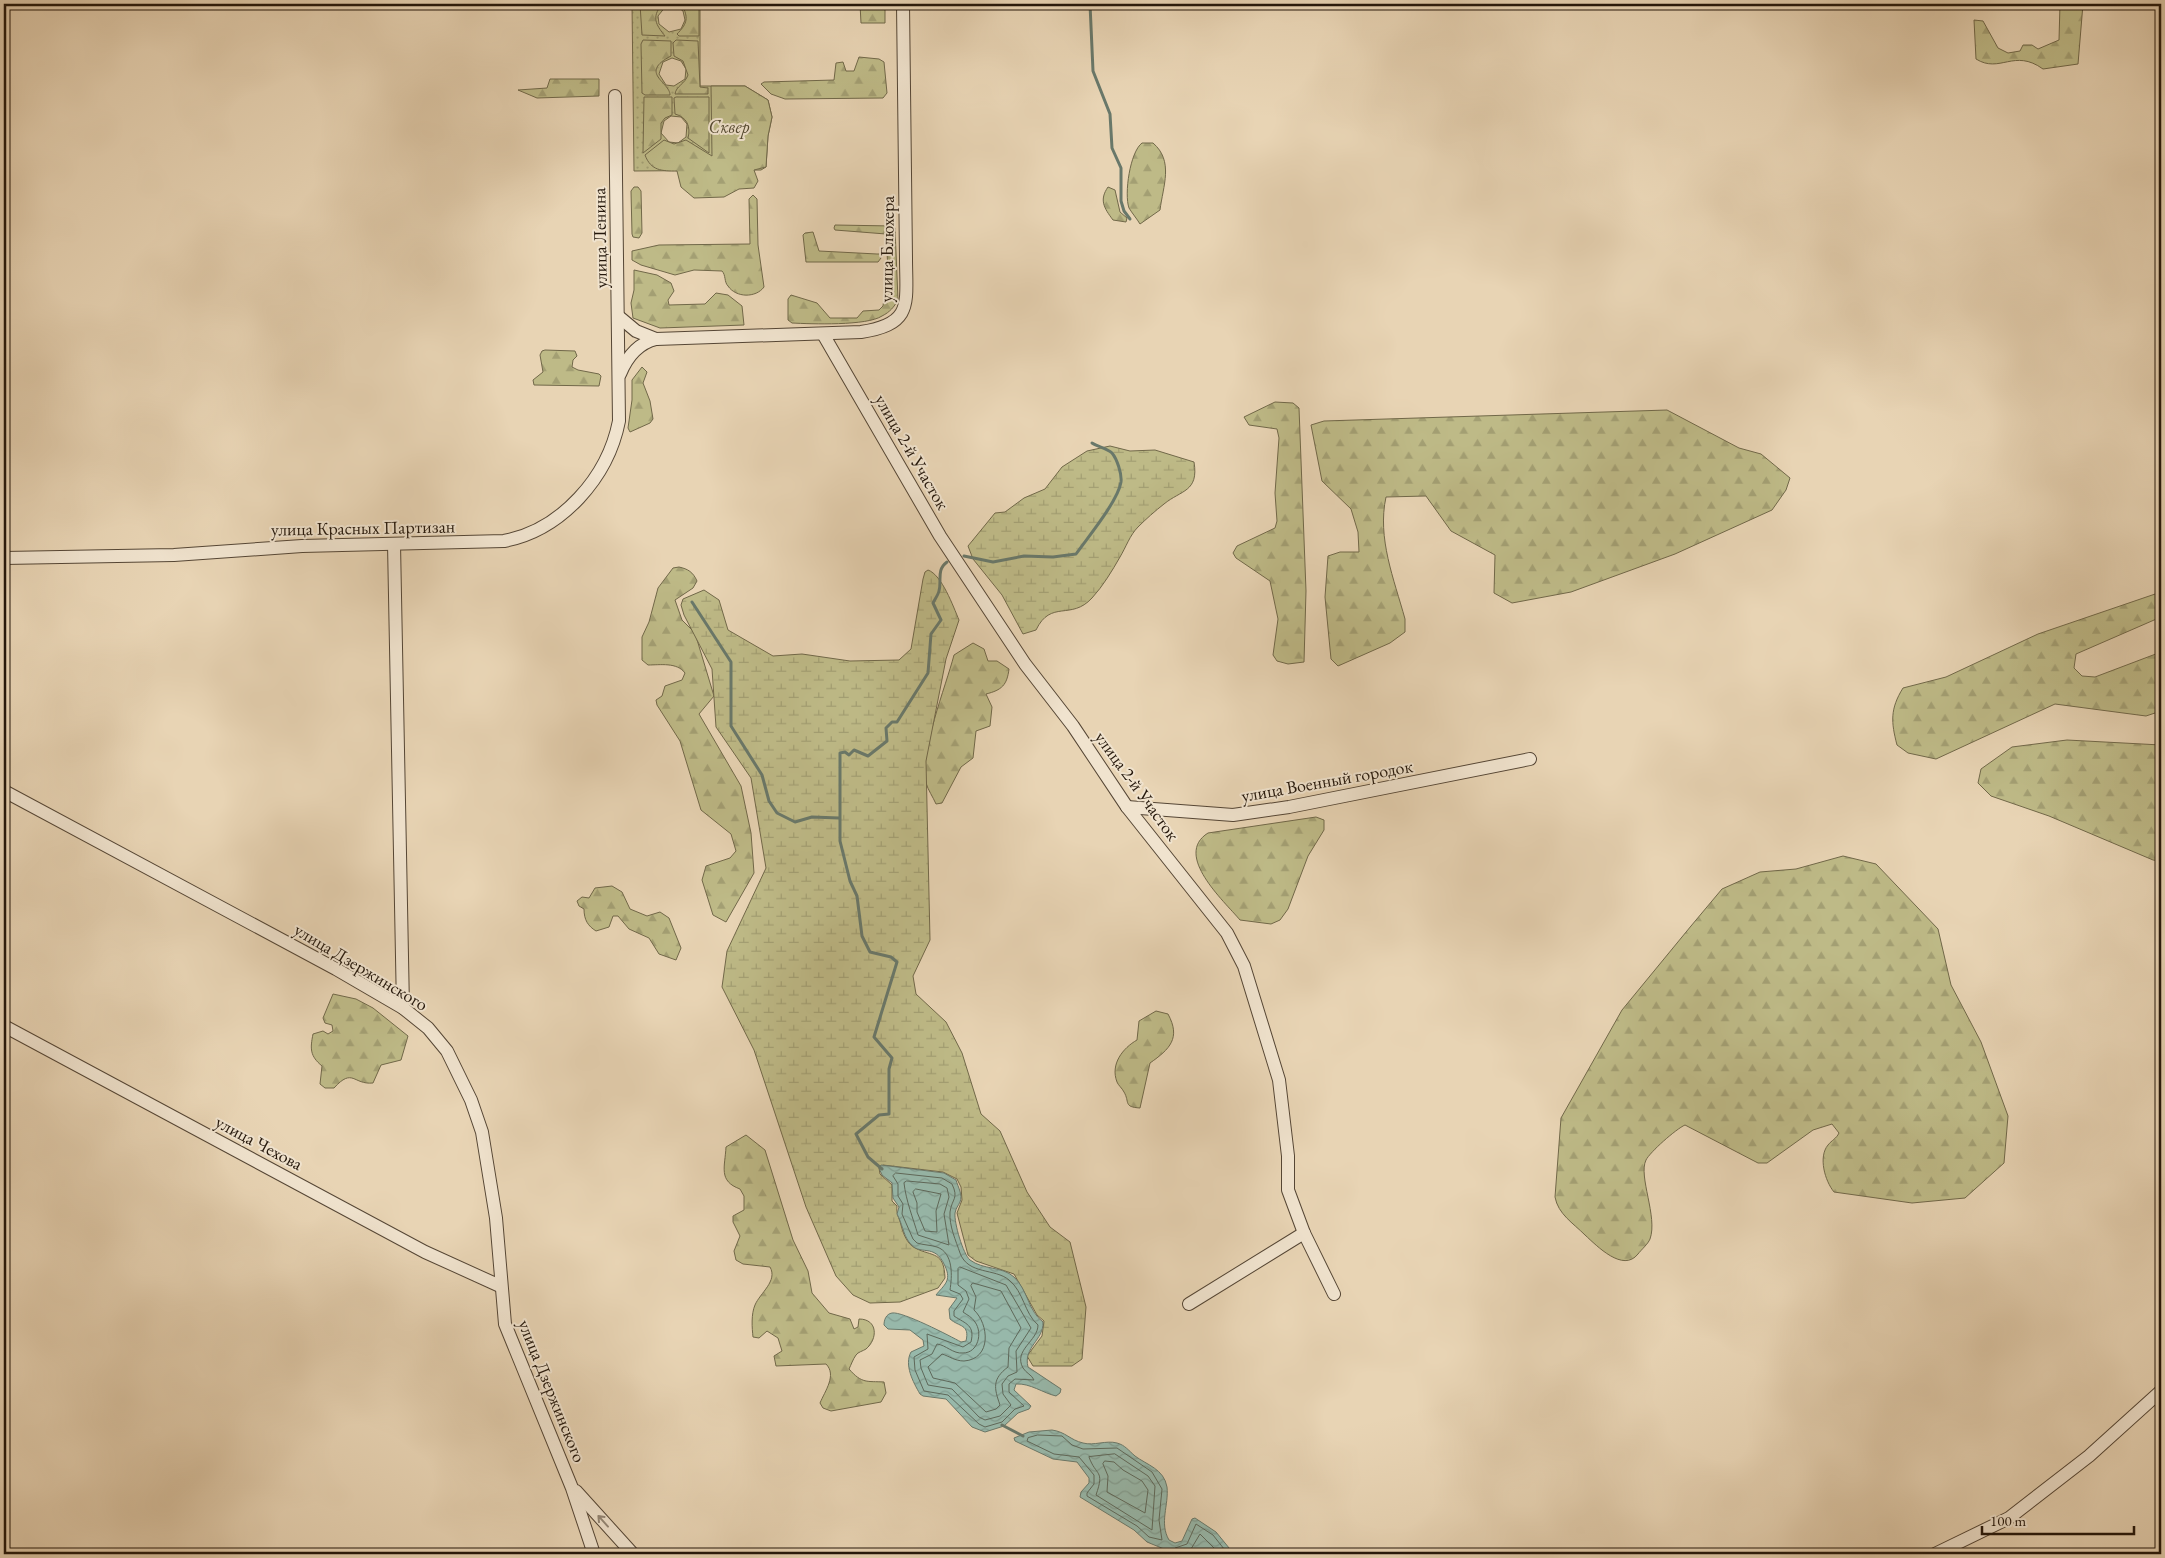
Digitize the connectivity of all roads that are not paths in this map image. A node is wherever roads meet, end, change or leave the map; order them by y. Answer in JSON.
{"nodes":[{"id":1,"x":903,"y":4,"type":"edge"},
{"id":2,"x":615,"y":96,"type":"dead end"},
{"id":3,"x":618,"y":316,"type":"junction"},
{"id":4,"x":823,"y":334,"type":"junction"},
{"id":5,"x":656,"y":339,"type":"junction"},
{"id":6,"x":618,"y":379,"type":"junction"},
{"id":7,"x":394,"y":544,"type":"junction"},
{"id":8,"x":4,"y":558,"type":"edge"},
{"id":9,"x":1530,"y":759,"type":"dead end"},
{"id":10,"x":4,"y":791,"type":"edge"},
{"id":11,"x":1127,"y":807,"type":"junction"},
{"id":12,"x":403,"y":1008,"type":"junction"},
{"id":13,"x":4,"y":1026,"type":"edge"},
{"id":14,"x":1304,"y":1233,"type":"junction"},
{"id":15,"x":500,"y":1286,"type":"junction"},
{"id":16,"x":1334,"y":1294,"type":"dead end"},
{"id":17,"x":1189,"y":1304,"type":"dead end"},
{"id":18,"x":2161,"y":1391,"type":"edge"},
{"id":19,"x":572,"y":1488,"type":"junction"},
{"id":20,"x":594,"y":1554,"type":"edge"},
{"id":21,"x":633,"y":1554,"type":"edge"},
{"id":22,"x":1935,"y":1554,"type":"edge"}],
"edges":[{"from":1,"to":4,"type":"street","name":"улица Блюхера"},
{"from":2,"to":3,"type":"street","name":"улица Ленина"},
{"from":3,"to":5,"type":"street"},
{"from":3,"to":6,"type":"street","name":"улица Ленина"},
{"from":4,"to":5,"type":"street","name":"улица Блюхера"},
{"from":4,"to":11,"type":"street","name":"улица 2-й Участок"},
{"from":5,"to":6,"type":"street","name":"улица Блюхера"},
{"from":6,"to":7,"type":"street","name":"улица Красных Партизан"},
{"from":7,"to":8,"type":"street","name":"улица Красных Партизан"},
{"from":7,"to":12,"type":"street"},
{"from":9,"to":11,"type":"street","name":"улица Военный городок"},
{"from":10,"to":12,"type":"street","name":"улица Дзержинского"},
{"from":11,"to":14,"type":"street","name":"улица 2-й Участок"},
{"from":12,"to":15,"type":"street","name":"улица Дзержинского"},
{"from":13,"to":15,"type":"street","name":"улица Чехова"},
{"from":14,"to":16,"type":"street","name":"улица 2-й Участок"},
{"from":14,"to":17,"type":"street"},
{"from":15,"to":19,"type":"street","name":"улица Дзержинского"},
{"from":18,"to":22,"type":"street"},
{"from":19,"to":20,"type":"street","name":"улица Дзержинского"},
{"from":21,"to":19,"type":"street","name":"улица Дзержинского","one_way":true}]}
